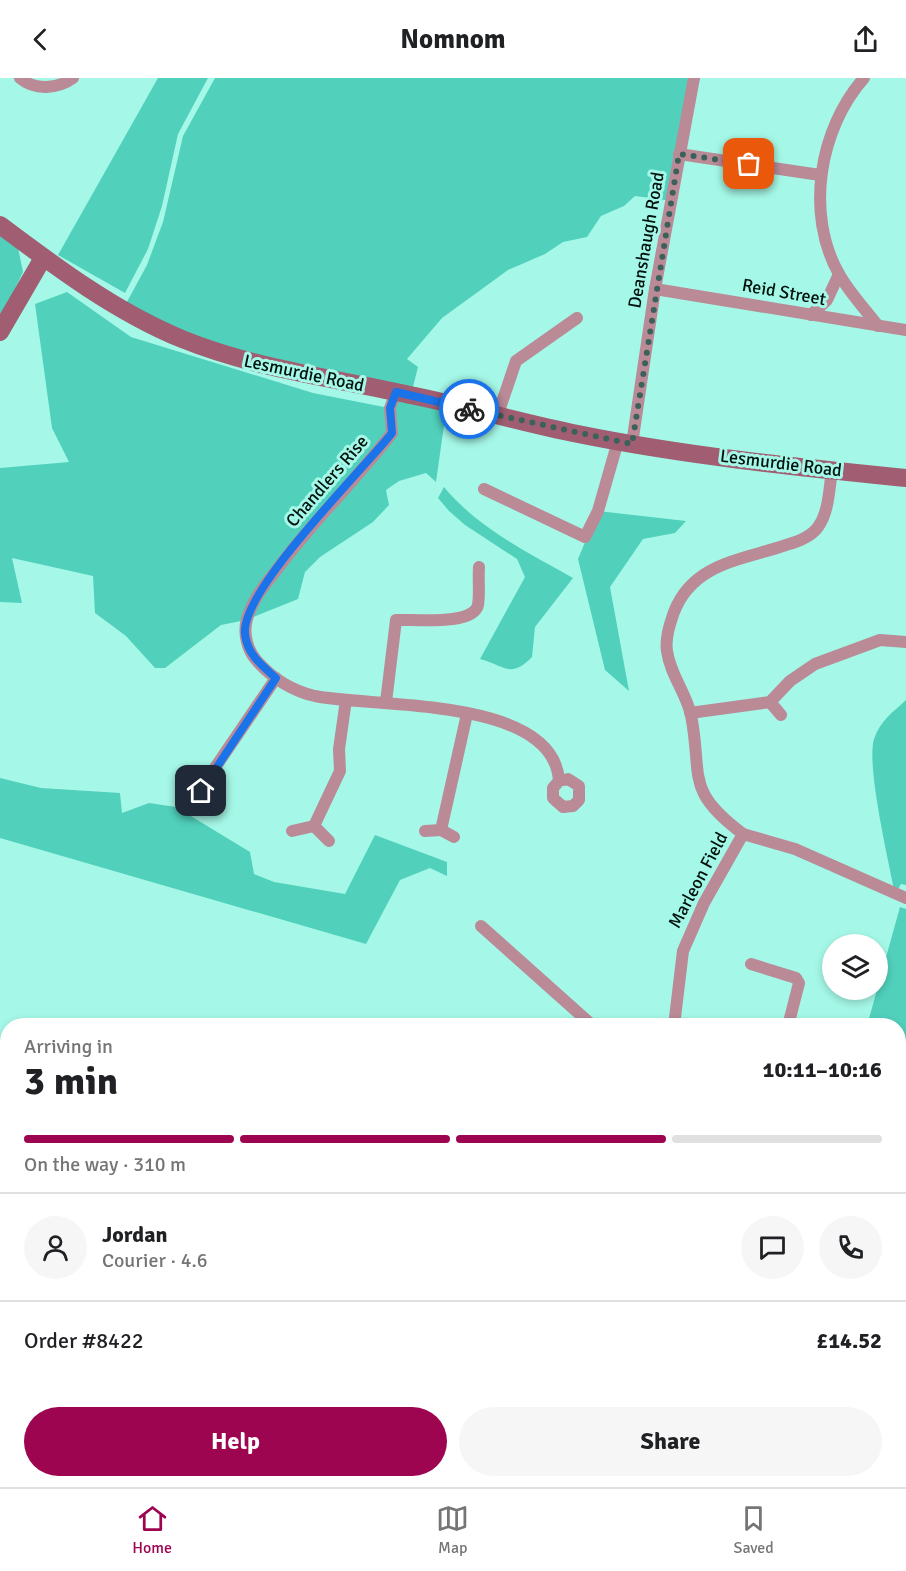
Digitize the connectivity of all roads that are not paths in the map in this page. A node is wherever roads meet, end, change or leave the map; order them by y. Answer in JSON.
{"nodes":[{"id":1,"x":20,"y":78,"type":"edge"},
{"id":2,"x":73,"y":78,"type":"edge"},
{"id":3,"x":694,"y":78,"type":"edge"},
{"id":4,"x":863,"y":78,"type":"edge"},
{"id":5,"x":679,"y":154,"type":"junction"},
{"id":6,"x":820,"y":175,"type":"junction"},
{"id":7,"x":0,"y":225,"type":"edge"},
{"id":8,"x":43,"y":258,"type":"junction"},
{"id":9,"x":838,"y":274,"type":"junction"},
{"id":10,"x":655,"y":289,"type":"junction"},
{"id":11,"x":811,"y":315,"type":"junction"},
{"id":12,"x":577,"y":318,"type":"dead end"},
{"id":13,"x":878,"y":326,"type":"junction"},
{"id":14,"x":906,"y":330,"type":"edge"},
{"id":15,"x":0,"y":332,"type":"edge"},
{"id":16,"x":396,"y":392,"type":"junction"},
{"id":17,"x":497,"y":417,"type":"junction"},
{"id":18,"x":625,"y":443,"type":"junction"},
{"id":19,"x":832,"y":471,"type":"junction"},
{"id":20,"x":906,"y":478,"type":"edge"},
{"id":21,"x":484,"y":489,"type":"dead end"},
{"id":22,"x":479,"y":567,"type":"dead end"},
{"id":23,"x":906,"y":642,"type":"edge"},
{"id":24,"x":276,"y":678,"type":"junction"},
{"id":25,"x":346,"y":700,"type":"junction"},
{"id":26,"x":386,"y":702,"type":"junction"},
{"id":27,"x":770,"y":702,"type":"junction"},
{"id":28,"x":690,"y":713,"type":"junction"},
{"id":29,"x":468,"y":714,"type":"junction"},
{"id":30,"x":781,"y":716,"type":"dead end"},
{"id":31,"x":559,"y":781,"type":"dead end"},
{"id":32,"x":201,"y":791,"type":"junction"},
{"id":33,"x":212,"y":800,"type":"dead end"},
{"id":34,"x":187,"y":809,"type":"dead end"},
{"id":35,"x":314,"y":826,"type":"junction"},
{"id":36,"x":441,"y":830,"type":"junction"},
{"id":37,"x":292,"y":831,"type":"dead end"},
{"id":38,"x":425,"y":831,"type":"dead end"},
{"id":39,"x":743,"y":834,"type":"junction"},
{"id":40,"x":454,"y":837,"type":"dead end"},
{"id":41,"x":329,"y":841,"type":"dead end"},
{"id":42,"x":906,"y":898,"type":"edge"},
{"id":43,"x":481,"y":926,"type":"dead end"},
{"id":44,"x":751,"y":964,"type":"dead end"},
{"id":45,"x":584,"y":1018,"type":"edge"},
{"id":46,"x":675,"y":1018,"type":"edge"},
{"id":47,"x":790,"y":1018,"type":"edge"}],
"edges":[{"from":1,"to":2,"type":"street"},
{"from":3,"to":5,"type":"street","name":"Deanshaugh Road"},
{"from":4,"to":6,"type":"street"},
{"from":5,"to":6,"type":"street"},
{"from":5,"to":10,"type":"street","name":"Deanshaugh Road"},
{"from":6,"to":9,"type":"street"},
{"from":7,"to":8,"type":"street","name":"Lesmurdie Road"},
{"from":8,"to":15,"type":"street"},
{"from":8,"to":16,"type":"street","name":"Lesmurdie Road"},
{"from":9,"to":11,"type":"street"},
{"from":9,"to":13,"type":"street"},
{"from":10,"to":11,"type":"street","name":"Reid Street"},
{"from":10,"to":18,"type":"street","name":"Deanshaugh Road"},
{"from":11,"to":13,"type":"street","name":"Reid Street"},
{"from":12,"to":17,"type":"street"},
{"from":13,"to":14,"type":"street","name":"Reid Street"},
{"from":16,"to":17,"type":"street","name":"Lesmurdie Road"},
{"from":16,"to":24,"type":"street","name":"Chandlers Rise"},
{"from":17,"to":18,"type":"street","name":"Lesmurdie Road"},
{"from":18,"to":19,"type":"street","name":"Lesmurdie Road"},
{"from":18,"to":21,"type":"street","name":"Deanshaugh Road"},
{"from":19,"to":20,"type":"street","name":"Lesmurdie Road"},
{"from":19,"to":28,"type":"street","name":"Marleon Field"},
{"from":22,"to":26,"type":"street"},
{"from":23,"to":27,"type":"street"},
{"from":24,"to":25,"type":"street","name":"Chandlers Rise"},
{"from":24,"to":32,"type":"street"},
{"from":25,"to":26,"type":"street","name":"Chandlers Rise"},
{"from":25,"to":35,"type":"street"},
{"from":26,"to":29,"type":"street","name":"Chandlers Rise"},
{"from":27,"to":28,"type":"street"},
{"from":27,"to":30,"type":"street"},
{"from":28,"to":39,"type":"street","name":"Marleon Field"},
{"from":29,"to":31,"type":"street","name":"Chandlers Rise"},
{"from":29,"to":36,"type":"street"},
{"from":32,"to":33,"type":"street"},
{"from":32,"to":34,"type":"street"},
{"from":35,"to":37,"type":"street"},
{"from":35,"to":41,"type":"street"},
{"from":36,"to":38,"type":"street"},
{"from":36,"to":40,"type":"street"},
{"from":39,"to":42,"type":"street"},
{"from":39,"to":46,"type":"street","name":"Marleon Field"},
{"from":43,"to":45,"type":"street"},
{"from":44,"to":47,"type":"street"}]}
